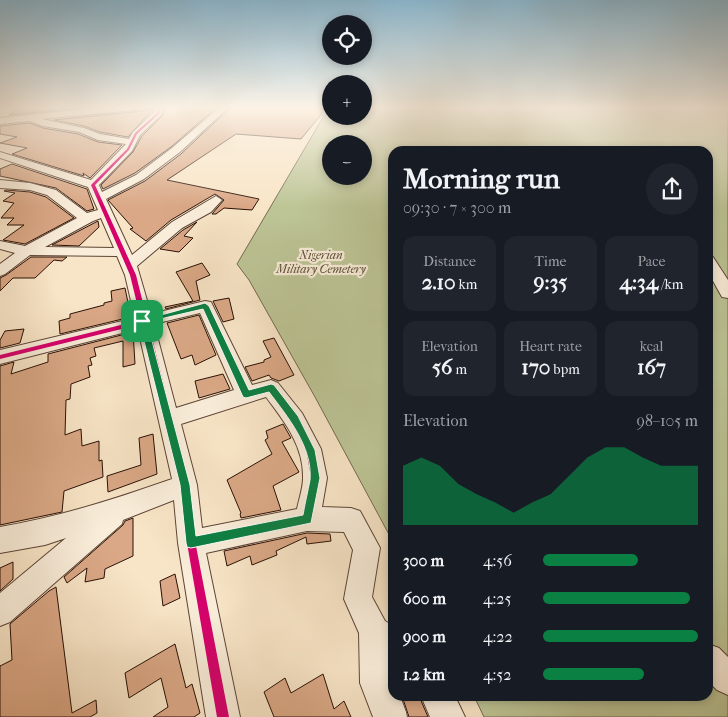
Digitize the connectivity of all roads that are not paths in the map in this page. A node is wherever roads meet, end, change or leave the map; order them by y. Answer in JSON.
{"nodes":[{"id":1,"x":121,"y":140,"type":"edge"},
{"id":2,"x":187,"y":140,"type":"edge"},
{"id":3,"x":131,"y":142,"type":"joint"},
{"id":4,"x":0,"y":155,"type":"edge"},
{"id":5,"x":0,"y":184,"type":"edge"},
{"id":6,"x":216,"y":200,"type":"dead end"},
{"id":7,"x":96,"y":203,"type":"junction"},
{"id":8,"x":0,"y":244,"type":"edge"},
{"id":9,"x":27,"y":251,"type":"junction"},
{"id":10,"x":125,"y":258,"type":"junction"},
{"id":11,"x":713,"y":268,"type":"edge"},
{"id":12,"x":0,"y":271,"type":"edge"},
{"id":13,"x":728,"y":293,"type":"edge"},
{"id":14,"x":142,"y":321,"type":"junction"},
{"id":15,"x":0,"y":357,"type":"edge"},
{"id":16,"x":246,"y":394,"type":"junction"},
{"id":17,"x":168,"y":420,"type":"junction"},
{"id":18,"x":185,"y":485,"type":"junction"},
{"id":19,"x":121,"y":509,"type":"junction"},
{"id":20,"x":307,"y":519,"type":"junction"},
{"id":21,"x":0,"y":540,"type":"edge"},
{"id":22,"x":191,"y":543,"type":"junction"},
{"id":23,"x":0,"y":612,"type":"edge"},
{"id":24,"x":384,"y":636,"type":"edge"},
{"id":25,"x":713,"y":664,"type":"edge"},
{"id":26,"x":728,"y":680,"type":"edge"},
{"id":27,"x":440,"y":701,"type":"edge"},
{"id":28,"x":223,"y":717,"type":"edge"},
{"id":29,"x":390,"y":717,"type":"edge"},
{"id":30,"x":448,"y":717,"type":"edge"}],
"edges":[{"from":1,"to":3,"type":"street"},
{"from":2,"to":7,"type":"street"},
{"from":3,"to":7,"type":"street"},
{"from":4,"to":7,"type":"street"},
{"from":5,"to":7,"type":"street"},
{"from":6,"to":10,"type":"street"},
{"from":7,"to":9,"type":"street"},
{"from":7,"to":10,"type":"street"},
{"from":8,"to":9,"type":"street"},
{"from":9,"to":10,"type":"street"},
{"from":9,"to":12,"type":"street"},
{"from":10,"to":14,"type":"street"},
{"from":11,"to":13,"type":"street"},
{"from":14,"to":15,"type":"street"},
{"from":14,"to":16,"type":"street"},
{"from":14,"to":17,"type":"street"},
{"from":16,"to":17,"type":"street"},
{"from":16,"to":20,"type":"street"},
{"from":17,"to":18,"type":"street"},
{"from":18,"to":19,"type":"street"},
{"from":18,"to":22,"type":"street"},
{"from":19,"to":21,"type":"street"},
{"from":19,"to":23,"type":"street"},
{"from":20,"to":22,"type":"street"},
{"from":20,"to":24,"type":"street"},
{"from":22,"to":28,"type":"street"},
{"from":24,"to":29,"type":"street"},
{"from":25,"to":26,"type":"street"},
{"from":27,"to":30,"type":"street"}]}
